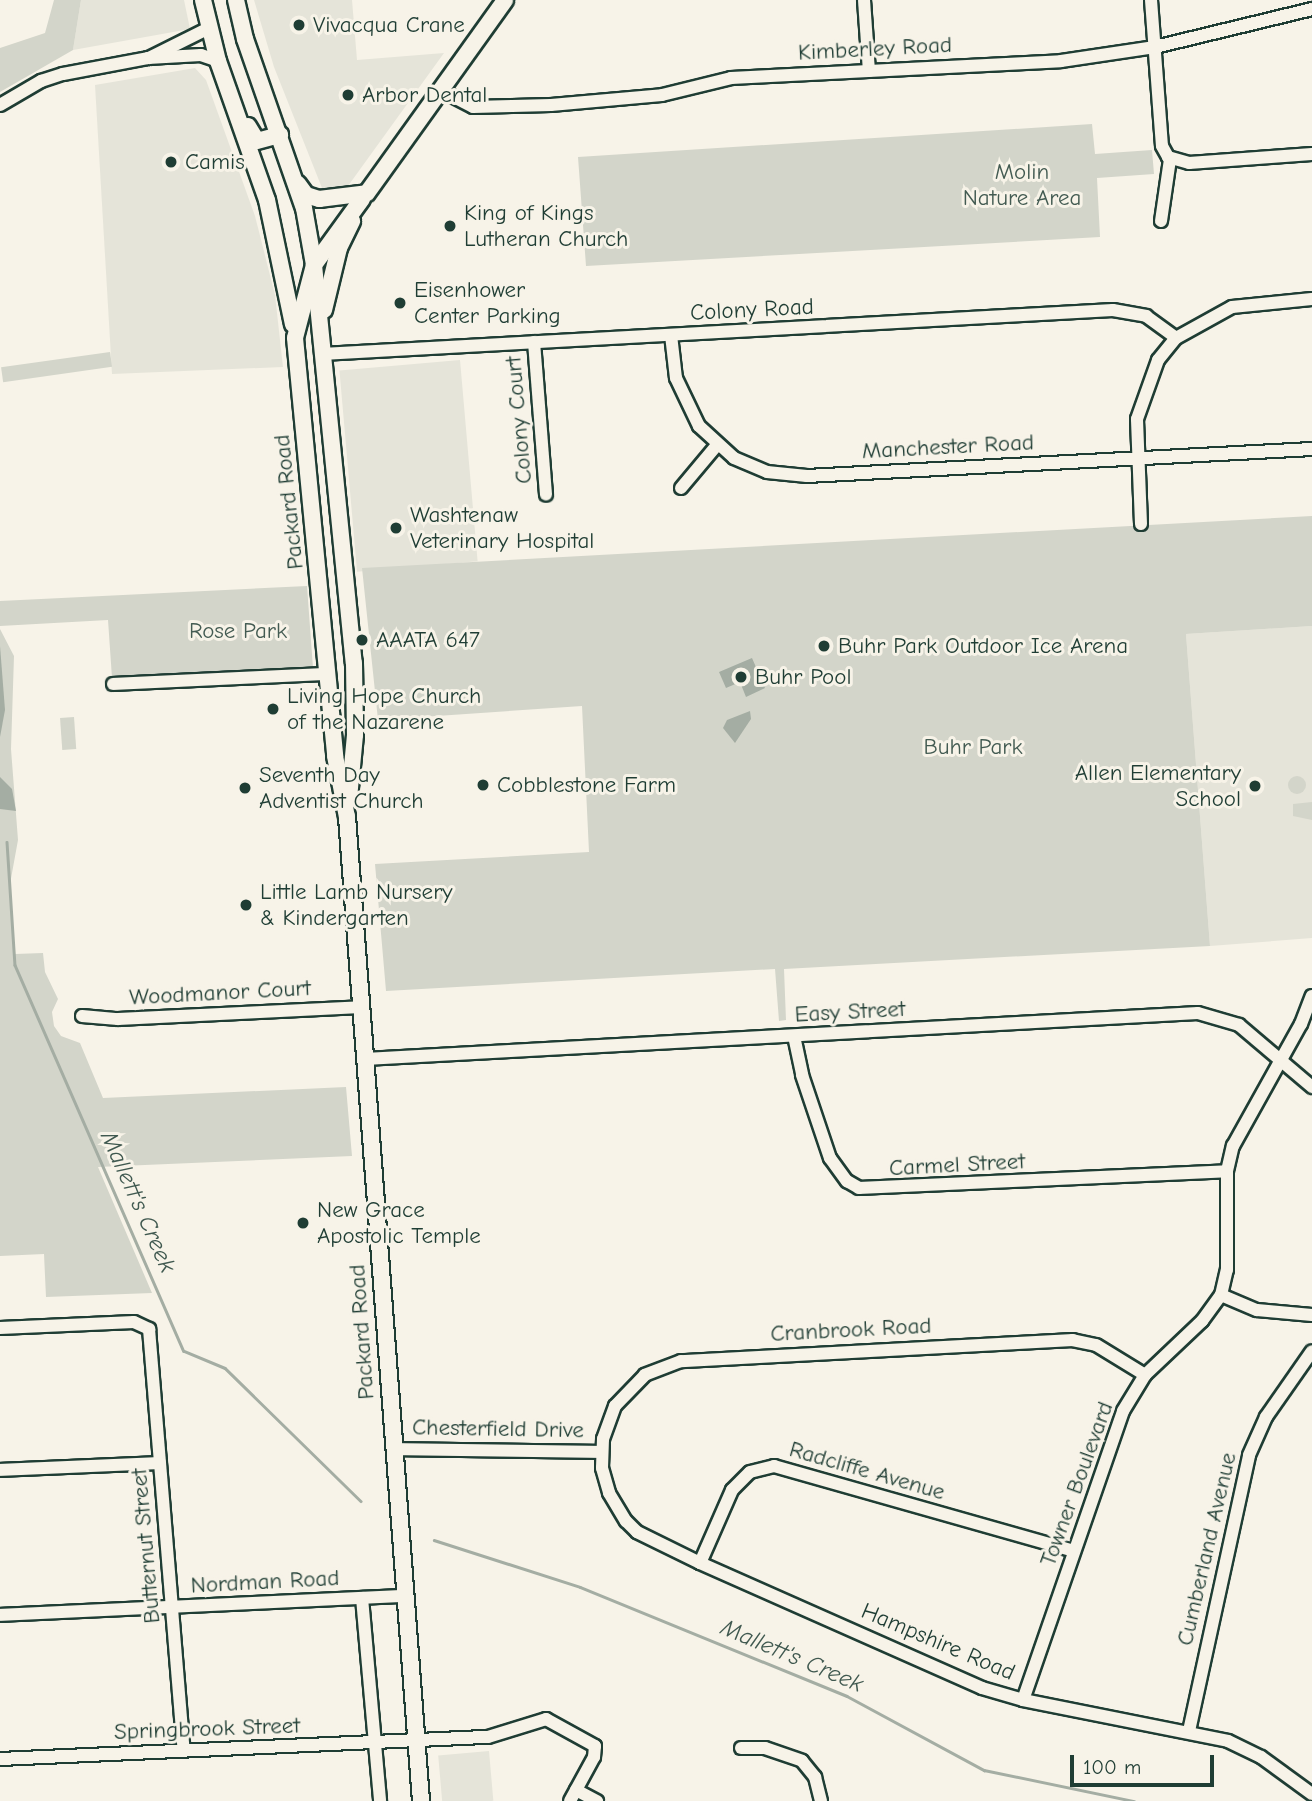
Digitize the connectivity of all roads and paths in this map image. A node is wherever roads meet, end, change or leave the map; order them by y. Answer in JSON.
{"nodes":[{"id":1,"x":203,"y":0,"type":"edge"},
{"id":2,"x":505,"y":0,"type":"edge"},
{"id":3,"x":864,"y":0,"type":"edge"},
{"id":4,"x":1151,"y":0,"type":"edge"},
{"id":5,"x":234,"y":3,"type":"edge"},
{"id":6,"x":1312,"y":9,"type":"edge"},
{"id":7,"x":209,"y":28,"type":"junction"},
{"id":8,"x":1155,"y":47,"type":"junction"},
{"id":9,"x":148,"y":58,"type":"junction"},
{"id":10,"x":218,"y":61,"type":"junction"},
{"id":11,"x":869,"y":71,"type":"junction"},
{"id":12,"x":440,"y":90,"type":"junction"},
{"id":13,"x":230,"y":98,"type":"junction"},
{"id":14,"x":0,"y":106,"type":"edge"},
{"id":15,"x":279,"y":135,"type":"junction"},
{"id":16,"x":1312,"y":154,"type":"edge"},
{"id":17,"x":1169,"y":158,"type":"junction"},
{"id":18,"x":295,"y":180,"type":"junction"},
{"id":19,"x":365,"y":196,"type":"junction"},
{"id":20,"x":1161,"y":221,"type":"dead end"},
{"id":21,"x":314,"y":265,"type":"junction"},
{"id":22,"x":1312,"y":299,"type":"edge"},
{"id":23,"x":320,"y":329,"type":"junction"},
{"id":24,"x":671,"y":335,"type":"junction"},
{"id":25,"x":295,"y":338,"type":"junction"},
{"id":26,"x":1176,"y":338,"type":"junction"},
{"id":27,"x":534,"y":342,"type":"junction"},
{"id":28,"x":322,"y":354,"type":"junction"},
{"id":29,"x":717,"y":445,"type":"junction"},
{"id":30,"x":1312,"y":449,"type":"edge"},
{"id":31,"x":1137,"y":458,"type":"junction"},
{"id":32,"x":681,"y":488,"type":"dead end"},
{"id":33,"x":311,"y":493,"type":"junction"},
{"id":34,"x":547,"y":495,"type":"dead end"},
{"id":35,"x":1141,"y":524,"type":"dead end"},
{"id":36,"x":345,"y":574,"type":"junction"},
{"id":37,"x":322,"y":601,"type":"junction"},
{"id":38,"x":329,"y":674,"type":"junction"},
{"id":39,"x":113,"y":684,"type":"dead end"},
{"id":40,"x":355,"y":701,"type":"junction"},
{"id":41,"x":347,"y":817,"type":"junction"},
{"id":42,"x":1312,"y":996,"type":"edge"},
{"id":43,"x":361,"y":1007,"type":"junction"},
{"id":44,"x":82,"y":1016,"type":"dead end"},
{"id":45,"x":794,"y":1036,"type":"junction"},
{"id":46,"x":365,"y":1059,"type":"junction"},
{"id":47,"x":1280,"y":1060,"type":"junction"},
{"id":48,"x":1312,"y":1087,"type":"edge"},
{"id":49,"x":1227,"y":1171,"type":"junction"},
{"id":50,"x":1221,"y":1295,"type":"junction"},
{"id":51,"x":1312,"y":1315,"type":"edge"},
{"id":52,"x":0,"y":1328,"type":"edge"},
{"id":53,"x":1312,"y":1351,"type":"edge"},
{"id":54,"x":1145,"y":1375,"type":"junction"},
{"id":55,"x":394,"y":1449,"type":"junction"},
{"id":56,"x":600,"y":1452,"type":"junction"},
{"id":57,"x":160,"y":1463,"type":"junction"},
{"id":58,"x":0,"y":1470,"type":"edge"},
{"id":59,"x":1074,"y":1551,"type":"junction"},
{"id":60,"x":700,"y":1563,"type":"junction"},
{"id":61,"x":406,"y":1596,"type":"junction"},
{"id":62,"x":362,"y":1598,"type":"junction"},
{"id":63,"x":172,"y":1607,"type":"junction"},
{"id":64,"x":0,"y":1615,"type":"edge"},
{"id":65,"x":1023,"y":1700,"type":"junction"},
{"id":66,"x":1189,"y":1731,"type":"junction"},
{"id":67,"x":416,"y":1741,"type":"junction"},
{"id":68,"x":374,"y":1743,"type":"junction"},
{"id":69,"x":741,"y":1748,"type":"dead end"},
{"id":70,"x":184,"y":1751,"type":"junction"},
{"id":71,"x":0,"y":1759,"type":"edge"},
{"id":72,"x":1312,"y":1794,"type":"edge"},
{"id":73,"x":573,"y":1796,"type":"edge"},
{"id":74,"x":380,"y":1801,"type":"edge"},
{"id":75,"x":421,"y":1801,"type":"edge"},
{"id":76,"x":597,"y":1801,"type":"edge"},
{"id":77,"x":821,"y":1801,"type":"edge"}],
"edges":[{"from":1,"to":7,"type":"main road"},
{"from":2,"to":12,"type":"main road","name":"Packard Road"},
{"from":3,"to":11,"type":"street"},
{"from":4,"to":8,"type":"street"},
{"from":5,"to":15,"type":"main road","name":"Packard Road"},
{"from":6,"to":8,"type":"street","name":"Kimberley Road"},
{"from":7,"to":9,"type":"street"},
{"from":7,"to":10,"type":"main road"},
{"from":8,"to":11,"type":"street","name":"Kimberley Road"},
{"from":8,"to":17,"type":"street"},
{"from":9,"to":10,"type":"street"},
{"from":9,"to":14,"type":"street"},
{"from":10,"to":13,"type":"main road"},
{"from":11,"to":12,"type":"street","name":"Kimberley Road"},
{"from":12,"to":19,"type":"main road","name":"Packard Road"},
{"from":13,"to":15,"type":"main road"},
{"from":13,"to":25,"type":"main road"},
{"from":15,"to":18,"type":"main road","name":"Packard Road"},
{"from":16,"to":17,"type":"street"},
{"from":17,"to":20,"type":"street"},
{"from":18,"to":19,"type":"main road"},
{"from":18,"to":21,"type":"main road","name":"Packard Road"},
{"from":19,"to":21,"type":"main road","name":"Packard Road"},
{"from":19,"to":23,"type":"main road"},
{"from":21,"to":23,"type":"main road","name":"Packard Road"},
{"from":21,"to":25,"type":"main road","name":"Packard Road"},
{"from":22,"to":26,"type":"street"},
{"from":23,"to":28,"type":"main road","name":"Packard Road"},
{"from":24,"to":26,"type":"street","name":"Colony Road"},
{"from":24,"to":27,"type":"street","name":"Colony Road"},
{"from":24,"to":29,"type":"street","name":"Manchester Road"},
{"from":25,"to":33,"type":"main road","name":"Packard Road"},
{"from":26,"to":31,"type":"street"},
{"from":27,"to":28,"type":"street","name":"Colony Road"},
{"from":27,"to":34,"type":"street","name":"Colony Court"},
{"from":28,"to":36,"type":"main road","name":"Packard Road"},
{"from":29,"to":31,"type":"street","name":"Manchester Road"},
{"from":29,"to":32,"type":"street"},
{"from":30,"to":31,"type":"street","name":"Manchester Road"},
{"from":31,"to":35,"type":"street"},
{"from":33,"to":36,"type":"main road"},
{"from":33,"to":37,"type":"main road","name":"Packard Road"},
{"from":36,"to":40,"type":"main road","name":"Packard Road"},
{"from":37,"to":38,"type":"main road","name":"Packard Road"},
{"from":37,"to":40,"type":"main road"},
{"from":38,"to":39,"type":"street"},
{"from":38,"to":41,"type":"main road","name":"Packard Road"},
{"from":40,"to":41,"type":"main road","name":"Packard Road"},
{"from":41,"to":43,"type":"main road","name":"Packard Road"},
{"from":42,"to":47,"type":"street","name":"Towner Boulevard"},
{"from":43,"to":44,"type":"street","name":"Woodmanor Court"},
{"from":43,"to":46,"type":"main road","name":"Packard Road"},
{"from":45,"to":46,"type":"street","name":"Easy Street"},
{"from":45,"to":47,"type":"street","name":"Easy Street"},
{"from":45,"to":49,"type":"street","name":"Carmel Street"},
{"from":46,"to":55,"type":"main road","name":"Packard Road"},
{"from":47,"to":48,"type":"street","name":"Easy Street"},
{"from":47,"to":49,"type":"street","name":"Towner Boulevard"},
{"from":49,"to":50,"type":"street","name":"Towner Boulevard"},
{"from":50,"to":51,"type":"street"},
{"from":50,"to":54,"type":"street","name":"Towner Boulevard"},
{"from":52,"to":57,"type":"street","name":"Butternut Street"},
{"from":53,"to":66,"type":"street","name":"Cumberland Avenue"},
{"from":54,"to":56,"type":"street","name":"Cranbrook Road"},
{"from":54,"to":59,"type":"street","name":"Towner Boulevard"},
{"from":55,"to":56,"type":"street","name":"Chesterfield Drive"},
{"from":55,"to":61,"type":"main road","name":"Packard Road"},
{"from":56,"to":60,"type":"street","name":"Hampshire Road"},
{"from":57,"to":58,"type":"street"},
{"from":57,"to":63,"type":"street","name":"Butternut Street"},
{"from":59,"to":60,"type":"street","name":"Radcliffe Avenue"},
{"from":59,"to":65,"type":"street","name":"Towner Boulevard"},
{"from":60,"to":65,"type":"street","name":"Hampshire Road"},
{"from":61,"to":62,"type":"street","name":"Nordman Road"},
{"from":61,"to":67,"type":"main road","name":"Packard Road"},
{"from":62,"to":63,"type":"street","name":"Nordman Road"},
{"from":62,"to":68,"type":"street"},
{"from":63,"to":64,"type":"street","name":"Nordman Road"},
{"from":63,"to":70,"type":"street","name":"Butternut Street"},
{"from":65,"to":66,"type":"street","name":"Hampshire Road"},
{"from":66,"to":72,"type":"street","name":"Hampshire Road"},
{"from":67,"to":68,"type":"street","name":"Springbrook Street"},
{"from":67,"to":73,"type":"street","name":"Springbrook Street"},
{"from":67,"to":75,"type":"main road","name":"Packard Road"},
{"from":68,"to":70,"type":"street","name":"Springbrook Street"},
{"from":68,"to":74,"type":"street"},
{"from":69,"to":77,"type":"street"},
{"from":70,"to":71,"type":"street","name":"Springbrook Street"},
{"from":73,"to":76,"type":"street"}]}
